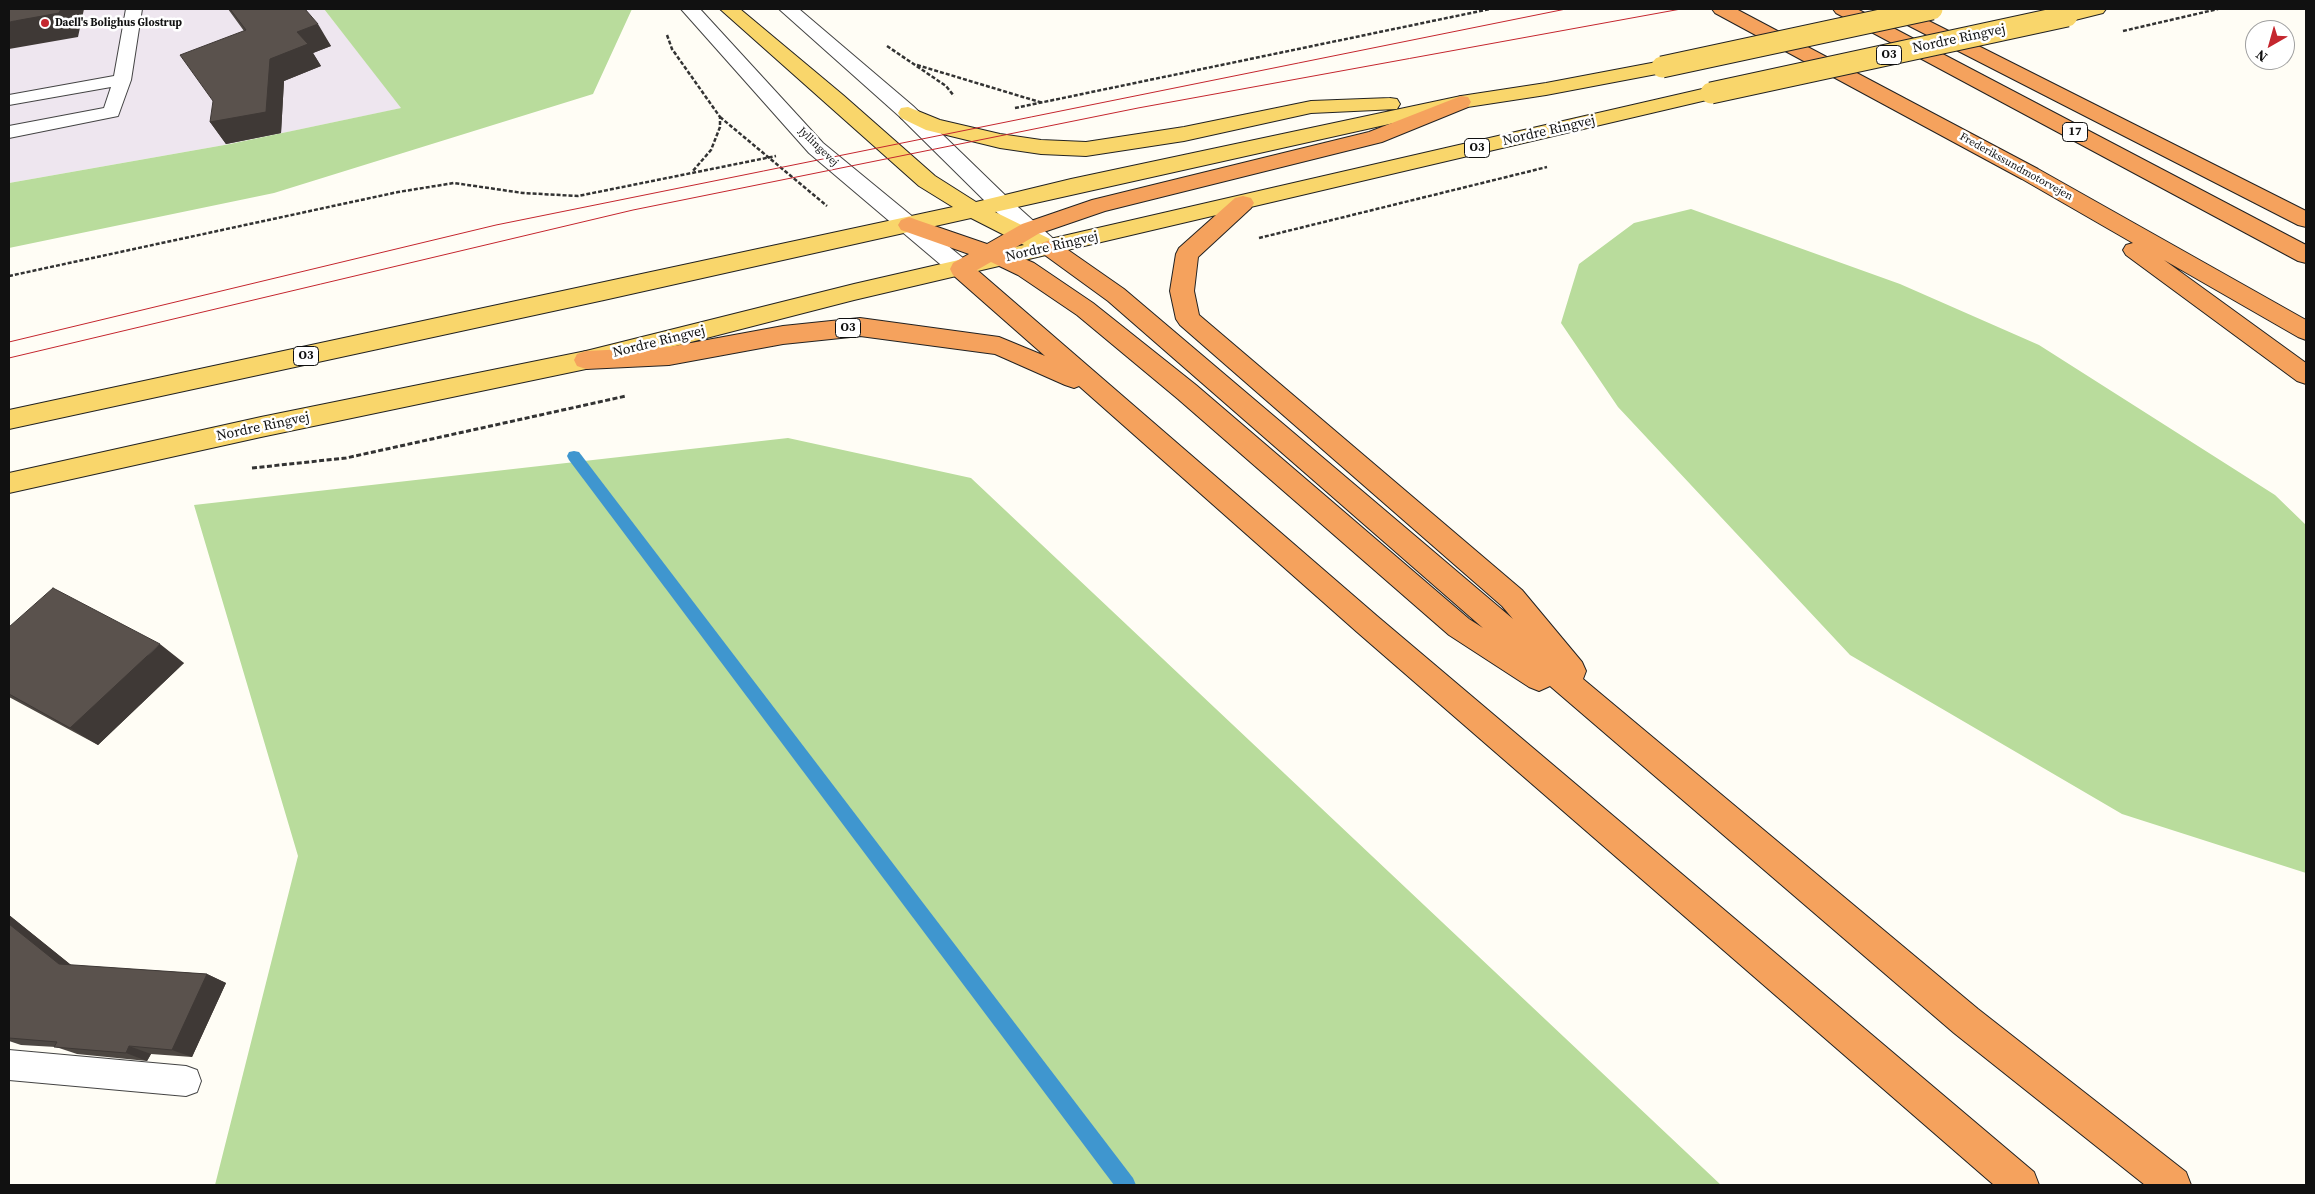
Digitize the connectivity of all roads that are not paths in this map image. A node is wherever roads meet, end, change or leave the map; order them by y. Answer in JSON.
{"nodes":[{"id":1,"x":134,"y":9,"type":"edge"},
{"id":2,"x":690,"y":9,"type":"edge"},
{"id":3,"x":729,"y":9,"type":"edge"},
{"id":4,"x":788,"y":9,"type":"edge"},
{"id":5,"x":1722,"y":9,"type":"edge"},
{"id":6,"x":1843,"y":9,"type":"edge"},
{"id":7,"x":1891,"y":9,"type":"edge"},
{"id":8,"x":1932,"y":9,"type":"edge"},
{"id":9,"x":2096,"y":9,"type":"edge"},
{"id":10,"x":122,"y":80,"type":"junction"},
{"id":11,"x":9,"y":100,"type":"edge"},
{"id":12,"x":1461,"y":102,"type":"junction"},
{"id":13,"x":908,"y":113,"type":"junction"},
{"id":14,"x":9,"y":132,"type":"edge"},
{"id":15,"x":2030,"y":174,"type":"junction"},
{"id":16,"x":1000,"y":203,"type":"junction"},
{"id":17,"x":1243,"y":203,"type":"junction"},
{"id":18,"x":972,"y":209,"type":"junction"},
{"id":19,"x":2306,"y":220,"type":"edge"},
{"id":20,"x":909,"y":225,"type":"junction"},
{"id":21,"x":1025,"y":232,"type":"junction"},
{"id":22,"x":1050,"y":248,"type":"junction"},
{"id":23,"x":2306,"y":255,"type":"edge"},
{"id":24,"x":996,"y":256,"type":"junction"},
{"id":25,"x":961,"y":268,"type":"junction"},
{"id":26,"x":2306,"y":331,"type":"edge"},
{"id":27,"x":586,"y":360,"type":"junction"},
{"id":28,"x":2306,"y":374,"type":"edge"},
{"id":29,"x":1101,"y":392,"type":"junction"},
{"id":30,"x":9,"y":420,"type":"edge"},
{"id":31,"x":9,"y":483,"type":"edge"},
{"id":32,"x":1623,"y":731,"type":"junction"},
{"id":33,"x":9,"y":1065,"type":"edge"},
{"id":34,"x":186,"y":1081,"type":"dead end"},
{"id":35,"x":2021,"y":1185,"type":"edge"},
{"id":36,"x":2173,"y":1185,"type":"edge"}],
"edges":[{"from":1,"to":10,"type":"lane"},
{"from":2,"to":20,"type":"street","name":"Jyllingevej"},
{"from":3,"to":18,"type":"main road"},
{"from":4,"to":13,"type":"street"},
{"from":5,"to":15,"type":"highway","name":"Frederikssundmotorvejen"},
{"from":6,"to":23,"type":"highway","number":"17"},
{"from":7,"to":19,"type":"highway"},
{"from":8,"to":12,"type":"main road","number":"O3","bridge":true},
{"from":9,"to":17,"type":"main road","name":"Nordre Ringvej","number":"O3","bridge":true},
{"from":10,"to":11,"type":"lane"},
{"from":10,"to":14,"type":"lane"},
{"from":12,"to":13,"type":"main road"},
{"from":12,"to":16,"type":"main road","number":"O3"},
{"from":12,"to":21,"type":"highway"},
{"from":13,"to":16,"type":"street"},
{"from":15,"to":26,"type":"highway","name":"Frederikssundmotorvejen"},
{"from":15,"to":28,"type":"highway"},
{"from":16,"to":18,"type":"main road","number":"O3"},
{"from":16,"to":21,"type":"street"},
{"from":17,"to":22,"type":"main road","name":"Nordre Ringvej","number":"O3"},
{"from":17,"to":32,"type":"highway"},
{"from":18,"to":20,"type":"main road","number":"O3"},
{"from":18,"to":21,"type":"main road"},
{"from":20,"to":24,"type":"highway"},
{"from":20,"to":25,"type":"street","name":"Jyllingevej"},
{"from":20,"to":30,"type":"main road","number":"O3"},
{"from":21,"to":22,"type":"main road"},
{"from":21,"to":24,"type":"highway"},
{"from":22,"to":24,"type":"main road","name":"Nordre Ringvej","number":"O3"},
{"from":22,"to":32,"type":"highway"},
{"from":24,"to":25,"type":"main road","name":"Nordre Ringvej","number":"O3"},
{"from":24,"to":32,"type":"highway"},
{"from":25,"to":27,"type":"main road","name":"Nordre Ringvej","number":"O3"},
{"from":25,"to":29,"type":"highway"},
{"from":27,"to":29,"type":"highway","number":"O3"},
{"from":27,"to":31,"type":"main road","name":"Nordre Ringvej","number":"O3"},
{"from":29,"to":35,"type":"highway"},
{"from":32,"to":36,"type":"highway"},
{"from":33,"to":34,"type":"lane"}]}
